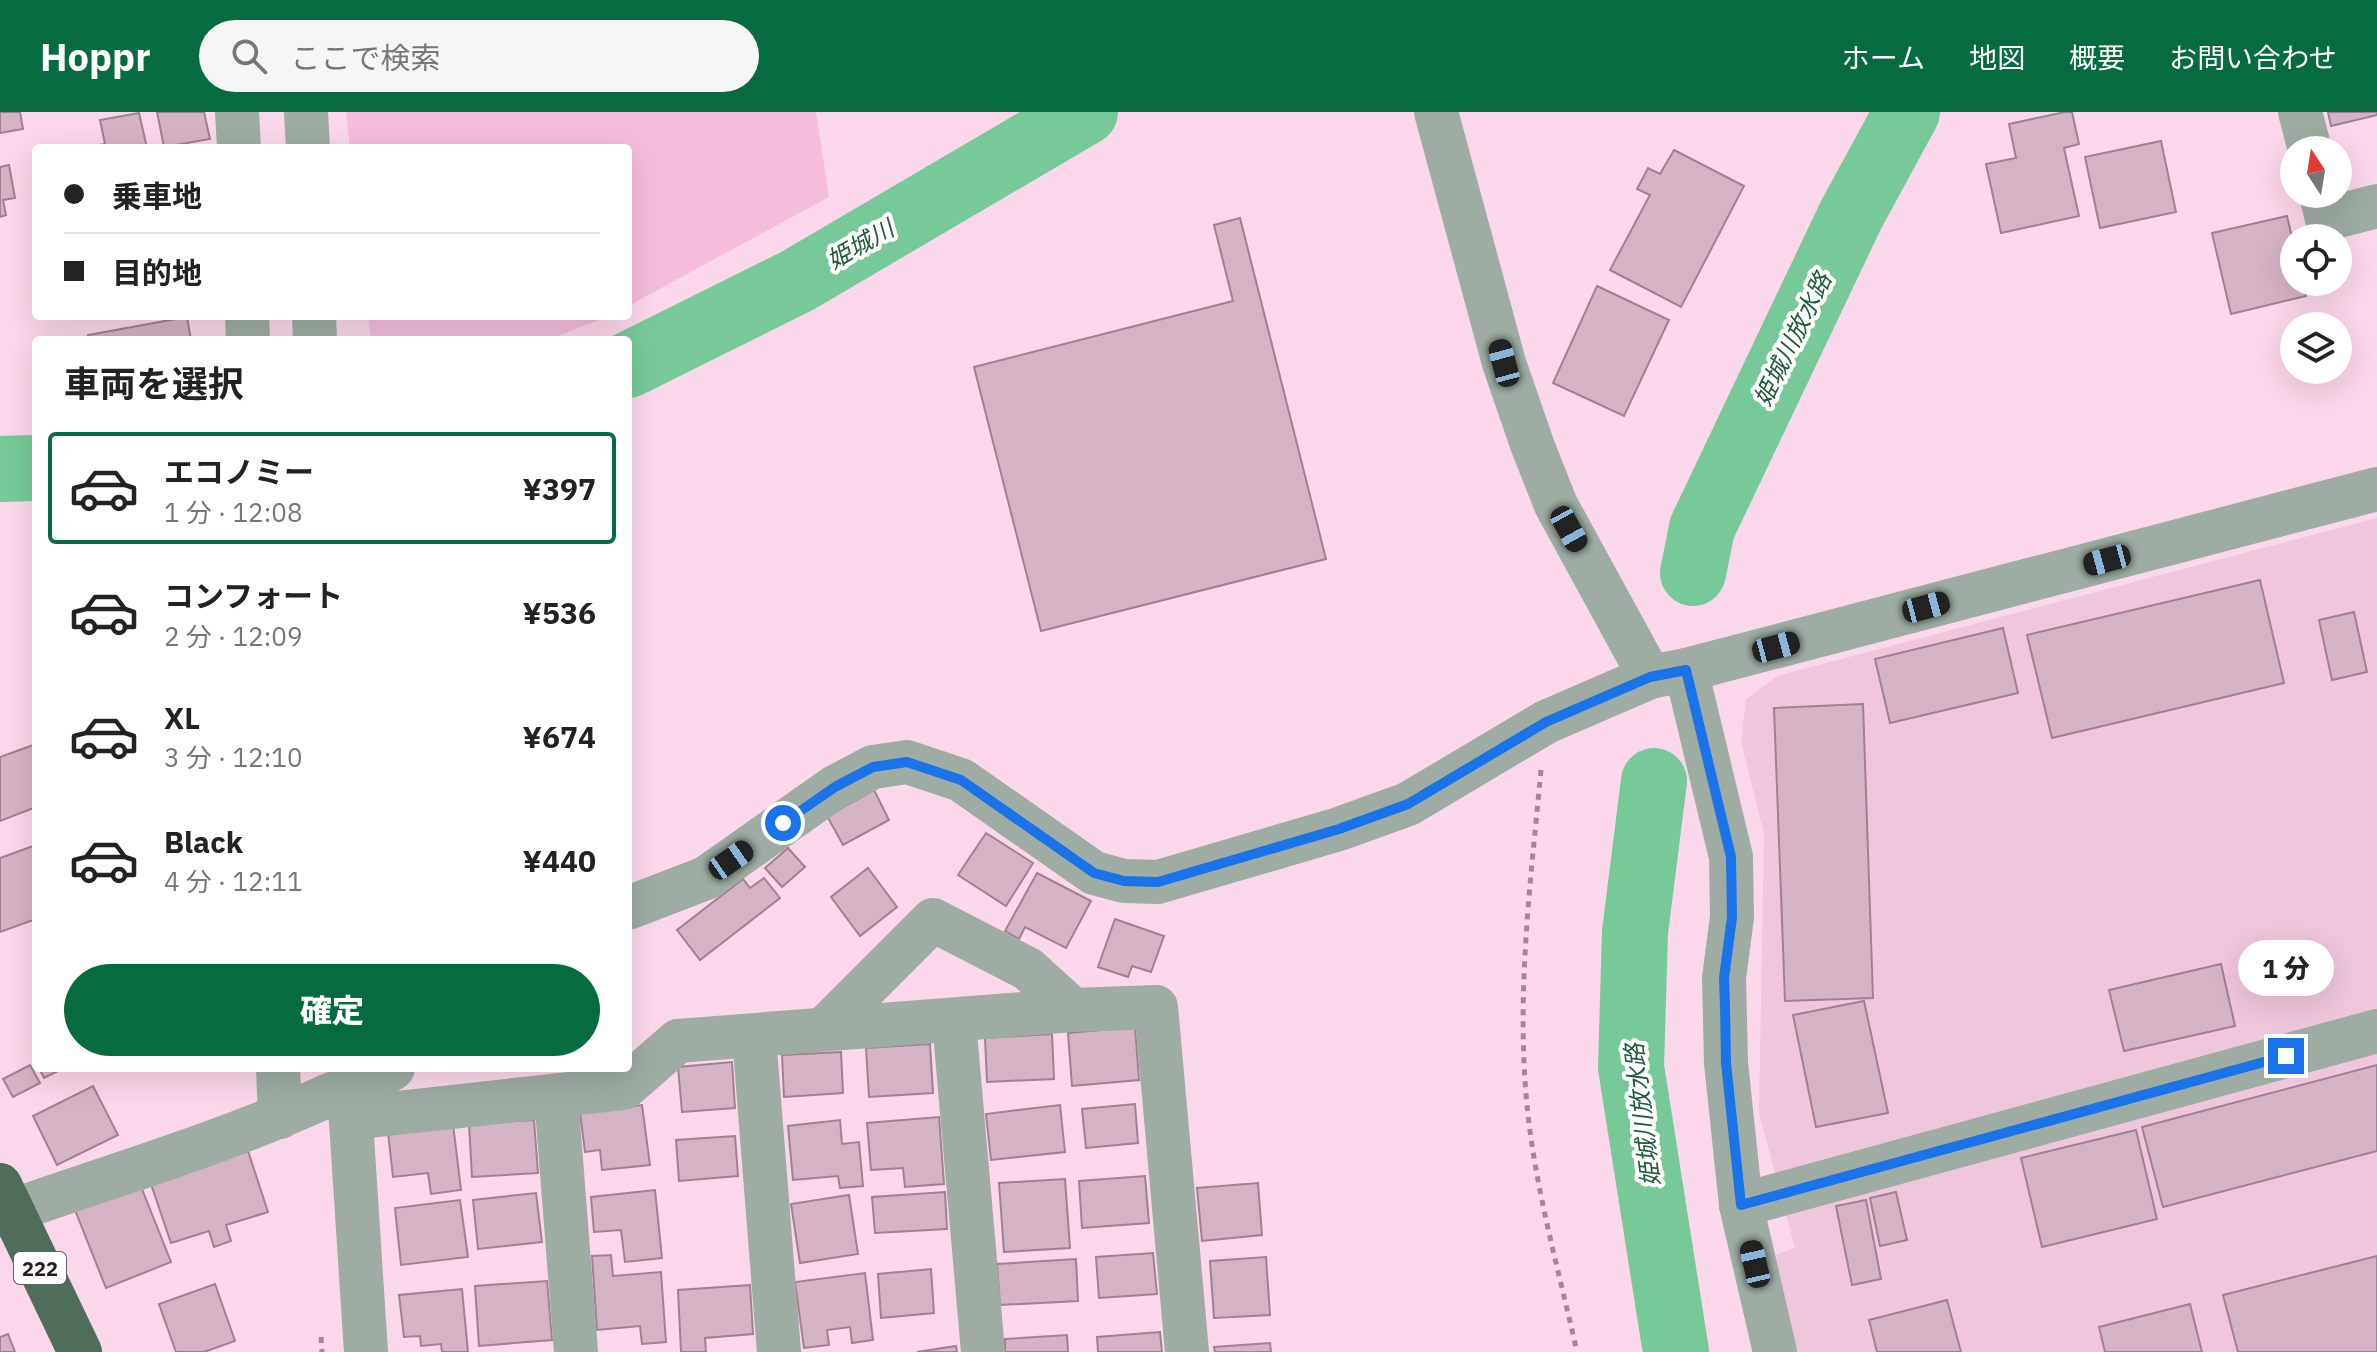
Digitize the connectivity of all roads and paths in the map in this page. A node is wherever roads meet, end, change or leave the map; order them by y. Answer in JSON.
{"nodes":[{"id":1,"x":237,"y":112,"type":"edge"},
{"id":2,"x":306,"y":112,"type":"edge"},
{"id":3,"x":1436,"y":112,"type":"edge"},
{"id":4,"x":2300,"y":112,"type":"edge"},
{"id":5,"x":2306,"y":136,"type":"edge"},
{"id":6,"x":239,"y":144,"type":"edge"},
{"id":7,"x":308,"y":144,"type":"edge"},
{"id":8,"x":2377,"y":206,"type":"edge"},
{"id":9,"x":2324,"y":208,"type":"edge"},
{"id":10,"x":2377,"y":489,"type":"edge"},
{"id":11,"x":1668,"y":673,"type":"junction"},
{"id":12,"x":1546,"y":722,"type":"junction"},
{"id":13,"x":632,"y":906,"type":"edge"},
{"id":14,"x":1073,"y":1010,"type":"junction"},
{"id":15,"x":954,"y":1021,"type":"junction"},
{"id":16,"x":824,"y":1029,"type":"junction"},
{"id":17,"x":2377,"y":1031,"type":"edge"},
{"id":18,"x":754,"y":1036,"type":"junction"},
{"id":19,"x":278,"y":1072,"type":"edge"},
{"id":20,"x":387,"y":1072,"type":"edge"},
{"id":21,"x":349,"y":1091,"type":"edge"},
{"id":22,"x":556,"y":1096,"type":"junction"},
{"id":23,"x":280,"y":1117,"type":"junction"},
{"id":24,"x":4,"y":1204,"type":"edge"},
{"id":25,"x":1741,"y":1205,"type":"junction"},
{"id":26,"x":80,"y":1352,"type":"edge"},
{"id":27,"x":366,"y":1352,"type":"edge"},
{"id":28,"x":576,"y":1352,"type":"edge"},
{"id":29,"x":779,"y":1352,"type":"edge"},
{"id":30,"x":983,"y":1352,"type":"edge"},
{"id":31,"x":1187,"y":1352,"type":"edge"},
{"id":32,"x":1577,"y":1352,"type":"edge"},
{"id":33,"x":1775,"y":1352,"type":"edge"}],
"edges":[{"from":1,"to":6,"type":"street"},
{"from":2,"to":7,"type":"street"},
{"from":3,"to":11,"type":"street"},
{"from":4,"to":5,"type":"street"},
{"from":8,"to":9,"type":"street"},
{"from":10,"to":11,"type":"street"},
{"from":11,"to":12,"type":"street"},
{"from":11,"to":25,"type":"street"},
{"from":12,"to":13,"type":"street"},
{"from":12,"to":32,"type":"path"},
{"from":14,"to":15,"type":"street"},
{"from":14,"to":16,"type":"street"},
{"from":14,"to":31,"type":"street"},
{"from":15,"to":16,"type":"street"},
{"from":15,"to":30,"type":"street"},
{"from":16,"to":18,"type":"street"},
{"from":17,"to":25,"type":"street"},
{"from":18,"to":22,"type":"street"},
{"from":18,"to":29,"type":"street"},
{"from":19,"to":23,"type":"street"},
{"from":20,"to":21,"type":"street"},
{"from":21,"to":22,"type":"street"},
{"from":21,"to":23,"type":"street"},
{"from":21,"to":27,"type":"street"},
{"from":22,"to":28,"type":"street"},
{"from":23,"to":24,"type":"street"},
{"from":24,"to":26,"type":"highway","number":"222"},
{"from":25,"to":33,"type":"street"}]}
